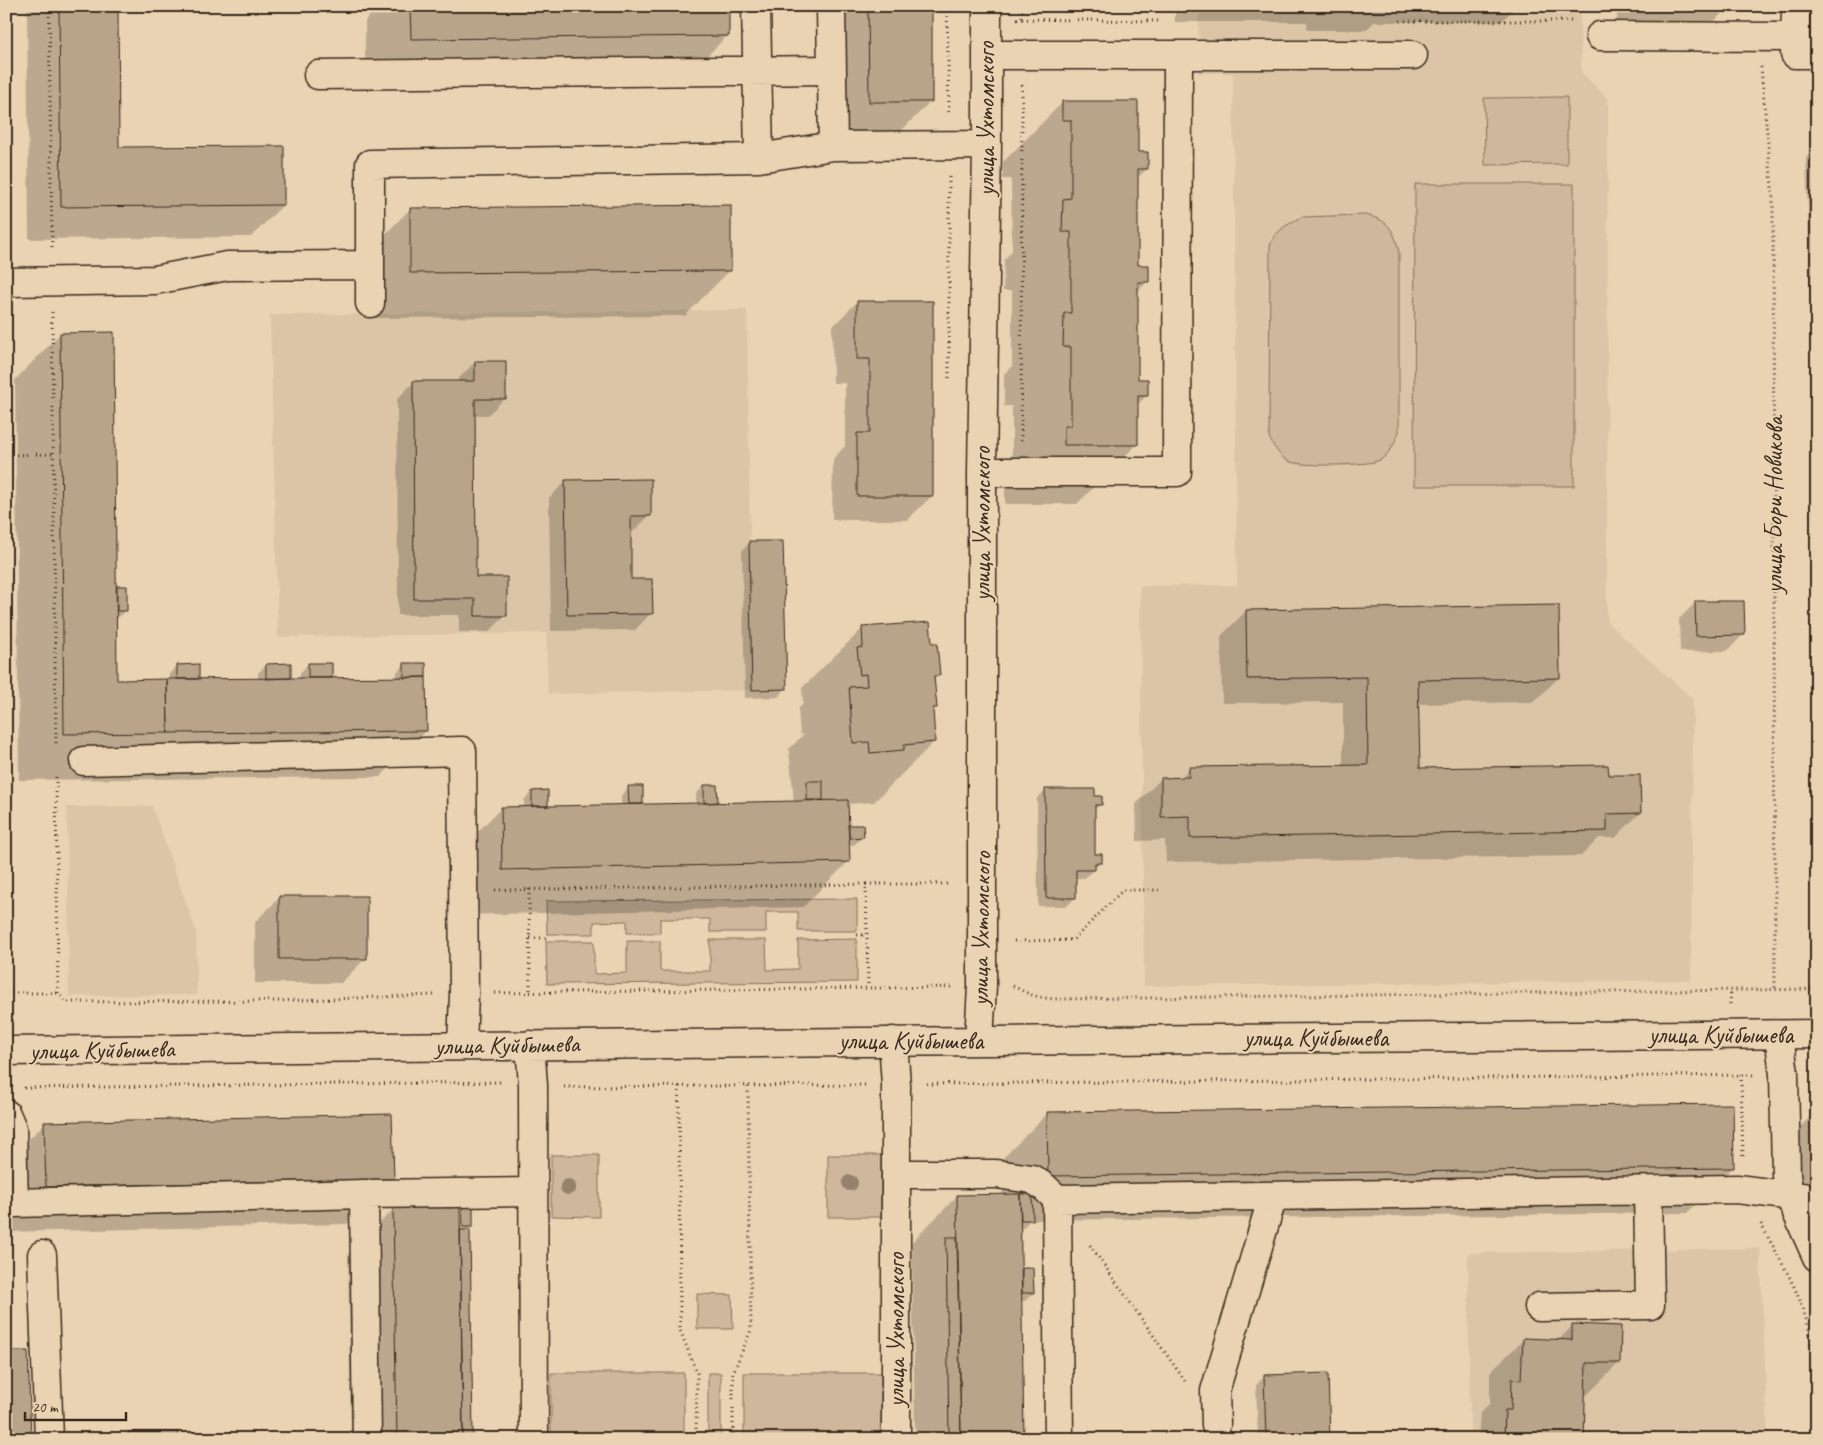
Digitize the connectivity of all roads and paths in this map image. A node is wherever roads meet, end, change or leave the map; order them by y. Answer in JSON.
{"nodes":[{"id":1,"x":49,"y":6,"type":"edge"},
{"id":2,"x":756,"y":6,"type":"edge"},
{"id":3,"x":831,"y":6,"type":"edge"},
{"id":4,"x":1022,"y":6,"type":"edge"},
{"id":5,"x":1796,"y":6,"type":"edge"},
{"id":6,"x":987,"y":13,"type":"edge"},
{"id":7,"x":1022,"y":19,"type":"junction"},
{"id":8,"x":947,"y":20,"type":"dead end"},
{"id":9,"x":1170,"y":21,"type":"dead end"},
{"id":10,"x":1395,"y":21,"type":"dead end"},
{"id":11,"x":1590,"y":28,"type":"joint"},
{"id":12,"x":1760,"y":37,"type":"junction"},
{"id":13,"x":1802,"y":48,"type":"edge"},
{"id":14,"x":987,"y":55,"type":"junction"},
{"id":15,"x":1022,"y":55,"type":"junction"},
{"id":16,"x":1178,"y":55,"type":"junction"},
{"id":17,"x":1413,"y":55,"type":"dead end"},
{"id":18,"x":832,"y":70,"type":"junction"},
{"id":19,"x":756,"y":71,"type":"junction"},
{"id":20,"x":318,"y":75,"type":"dead end"},
{"id":21,"x":987,"y":145,"type":"junction"},
{"id":22,"x":833,"y":146,"type":"junction"},
{"id":23,"x":759,"y":158,"type":"junction"},
{"id":24,"x":370,"y":266,"type":"junction"},
{"id":25,"x":52,"y":281,"type":"junction"},
{"id":26,"x":6,"y":282,"type":"edge"},
{"id":27,"x":370,"y":302,"type":"dead end"},
{"id":28,"x":53,"y":454,"type":"junction"},
{"id":29,"x":6,"y":455,"type":"edge"},
{"id":30,"x":982,"y":472,"type":"junction"},
{"id":31,"x":1021,"y":472,"type":"junction"},
{"id":32,"x":56,"y":751,"type":"dead end"},
{"id":33,"x":84,"y":761,"type":"dead end"},
{"id":34,"x":56,"y":770,"type":"dead end"},
{"id":35,"x":866,"y":884,"type":"junction"},
{"id":36,"x":950,"y":884,"type":"dead end"},
{"id":37,"x":529,"y":889,"type":"junction"},
{"id":38,"x":1159,"y":890,"type":"dead end"},
{"id":39,"x":464,"y":891,"type":"junction"},
{"id":40,"x":867,"y":935,"type":"junction"},
{"id":41,"x":857,"y":936,"type":"dead end"},
{"id":42,"x":530,"y":938,"type":"junction"},
{"id":43,"x":546,"y":938,"type":"dead end"},
{"id":44,"x":1013,"y":941,"type":"dead end"},
{"id":45,"x":982,"y":986,"type":"junction"},
{"id":46,"x":868,"y":987,"type":"junction"},
{"id":47,"x":1817,"y":989,"type":"edge"},
{"id":48,"x":1775,"y":990,"type":"junction"},
{"id":49,"x":530,"y":991,"type":"junction"},
{"id":50,"x":6,"y":993,"type":"edge"},
{"id":51,"x":58,"y":993,"type":"junction"},
{"id":52,"x":464,"y":994,"type":"junction"},
{"id":53,"x":1817,"y":1034,"type":"edge"},
{"id":54,"x":1779,"y":1035,"type":"junction"},
{"id":55,"x":893,"y":1041,"type":"junction"},
{"id":56,"x":979,"y":1041,"type":"junction"},
{"id":57,"x":530,"y":1045,"type":"junction"},
{"id":58,"x":462,"y":1046,"type":"junction"},
{"id":59,"x":6,"y":1051,"type":"edge"},
{"id":60,"x":1741,"y":1075,"type":"dead end"},
{"id":61,"x":679,"y":1086,"type":"dead end"},
{"id":62,"x":748,"y":1086,"type":"dead end"},
{"id":63,"x":6,"y":1114,"type":"edge"},
{"id":64,"x":896,"y":1174,"type":"junction"},
{"id":65,"x":1743,"y":1189,"type":"junction"},
{"id":66,"x":1648,"y":1191,"type":"junction"},
{"id":67,"x":533,"y":1192,"type":"junction"},
{"id":68,"x":364,"y":1194,"type":"junction"},
{"id":69,"x":1790,"y":1195,"type":"junction"},
{"id":70,"x":1273,"y":1196,"type":"junction"},
{"id":71,"x":1057,"y":1199,"type":"junction"},
{"id":72,"x":1817,"y":1199,"type":"edge"},
{"id":73,"x":1086,"y":1239,"type":"dead end"},
{"id":74,"x":42,"y":1255,"type":"dead end"},
{"id":75,"x":1817,"y":1257,"type":"edge"},
{"id":76,"x":1539,"y":1307,"type":"dead end"},
{"id":77,"x":1188,"y":1385,"type":"dead end"},
{"id":78,"x":1216,"y":1426,"type":"dead end"},
{"id":79,"x":49,"y":1439,"type":"edge"},
{"id":80,"x":367,"y":1439,"type":"edge"},
{"id":81,"x":534,"y":1439,"type":"edge"},
{"id":82,"x":696,"y":1439,"type":"edge"},
{"id":83,"x":733,"y":1439,"type":"edge"},
{"id":84,"x":896,"y":1439,"type":"edge"},
{"id":85,"x":1059,"y":1439,"type":"edge"},
{"id":86,"x":1817,"y":1439,"type":"edge"}],
"edges":[{"from":1,"to":25,"type":"path"},
{"from":2,"to":19,"type":"street"},
{"from":3,"to":18,"type":"street"},
{"from":4,"to":7,"type":"path"},
{"from":5,"to":13,"type":"street"},
{"from":6,"to":7,"type":"path"},
{"from":6,"to":8,"type":"path"},
{"from":6,"to":14,"type":"street","name":"улица Ухтомского"},
{"from":7,"to":9,"type":"path"},
{"from":7,"to":15,"type":"path"},
{"from":10,"to":11,"type":"path"},
{"from":11,"to":12,"type":"street"},
{"from":12,"to":13,"type":"street"},
{"from":12,"to":48,"type":"path","name":"улица Бори Новикова"},
{"from":14,"to":15,"type":"street"},
{"from":14,"to":21,"type":"street","name":"улица Ухтомского"},
{"from":15,"to":16,"type":"street"},
{"from":15,"to":31,"type":"path"},
{"from":16,"to":17,"type":"street"},
{"from":16,"to":31,"type":"street"},
{"from":18,"to":19,"type":"street"},
{"from":18,"to":22,"type":"street"},
{"from":19,"to":20,"type":"street"},
{"from":19,"to":23,"type":"street"},
{"from":21,"to":22,"type":"street"},
{"from":21,"to":30,"type":"street","name":"улица Ухтомского"},
{"from":22,"to":23,"type":"street"},
{"from":23,"to":24,"type":"street"},
{"from":24,"to":25,"type":"street"},
{"from":24,"to":27,"type":"street"},
{"from":25,"to":26,"type":"street"},
{"from":25,"to":28,"type":"path"},
{"from":28,"to":29,"type":"path"},
{"from":28,"to":32,"type":"path"},
{"from":30,"to":31,"type":"street"},
{"from":30,"to":45,"type":"street","name":"улица Ухтомского"},
{"from":33,"to":39,"type":"street"},
{"from":34,"to":51,"type":"path"},
{"from":35,"to":36,"type":"path"},
{"from":35,"to":37,"type":"path"},
{"from":35,"to":40,"type":"path"},
{"from":37,"to":39,"type":"path"},
{"from":37,"to":42,"type":"path"},
{"from":38,"to":44,"type":"path"},
{"from":39,"to":52,"type":"street"},
{"from":40,"to":41,"type":"path"},
{"from":40,"to":46,"type":"path"},
{"from":42,"to":43,"type":"path"},
{"from":42,"to":49,"type":"path"},
{"from":45,"to":46,"type":"path"},
{"from":45,"to":48,"type":"path"},
{"from":45,"to":56,"type":"street","name":"улица Ухтомского"},
{"from":46,"to":49,"type":"path"},
{"from":47,"to":48,"type":"path"},
{"from":49,"to":52,"type":"path"},
{"from":50,"to":51,"type":"path"},
{"from":51,"to":52,"type":"path"},
{"from":52,"to":58,"type":"street"},
{"from":53,"to":54,"type":"street","name":"улица Куйбышева"},
{"from":54,"to":56,"type":"street","name":"улица Куйбышева"},
{"from":54,"to":69,"type":"street"},
{"from":55,"to":56,"type":"street","name":"улица Куйбышева"},
{"from":55,"to":57,"type":"street","name":"улица Куйбышева"},
{"from":55,"to":64,"type":"street","name":"улица Ухтомского"},
{"from":57,"to":58,"type":"street","name":"улица Куйбышева"},
{"from":57,"to":67,"type":"street"},
{"from":58,"to":59,"type":"street","name":"улица Куйбышева"},
{"from":60,"to":65,"type":"path"},
{"from":61,"to":82,"type":"path"},
{"from":62,"to":83,"type":"path"},
{"from":63,"to":68,"type":"street"},
{"from":64,"to":71,"type":"street"},
{"from":64,"to":84,"type":"street","name":"улица Ухтомского"},
{"from":65,"to":66,"type":"street"},
{"from":65,"to":69,"type":"street"},
{"from":65,"to":86,"type":"path"},
{"from":66,"to":70,"type":"street"},
{"from":66,"to":76,"type":"street"},
{"from":67,"to":68,"type":"street"},
{"from":67,"to":81,"type":"street"},
{"from":68,"to":80,"type":"street"},
{"from":69,"to":72,"type":"street"},
{"from":69,"to":75,"type":"street"},
{"from":70,"to":71,"type":"street"},
{"from":70,"to":78,"type":"street"},
{"from":71,"to":85,"type":"street"},
{"from":73,"to":77,"type":"path"},
{"from":74,"to":79,"type":"street"}]}
